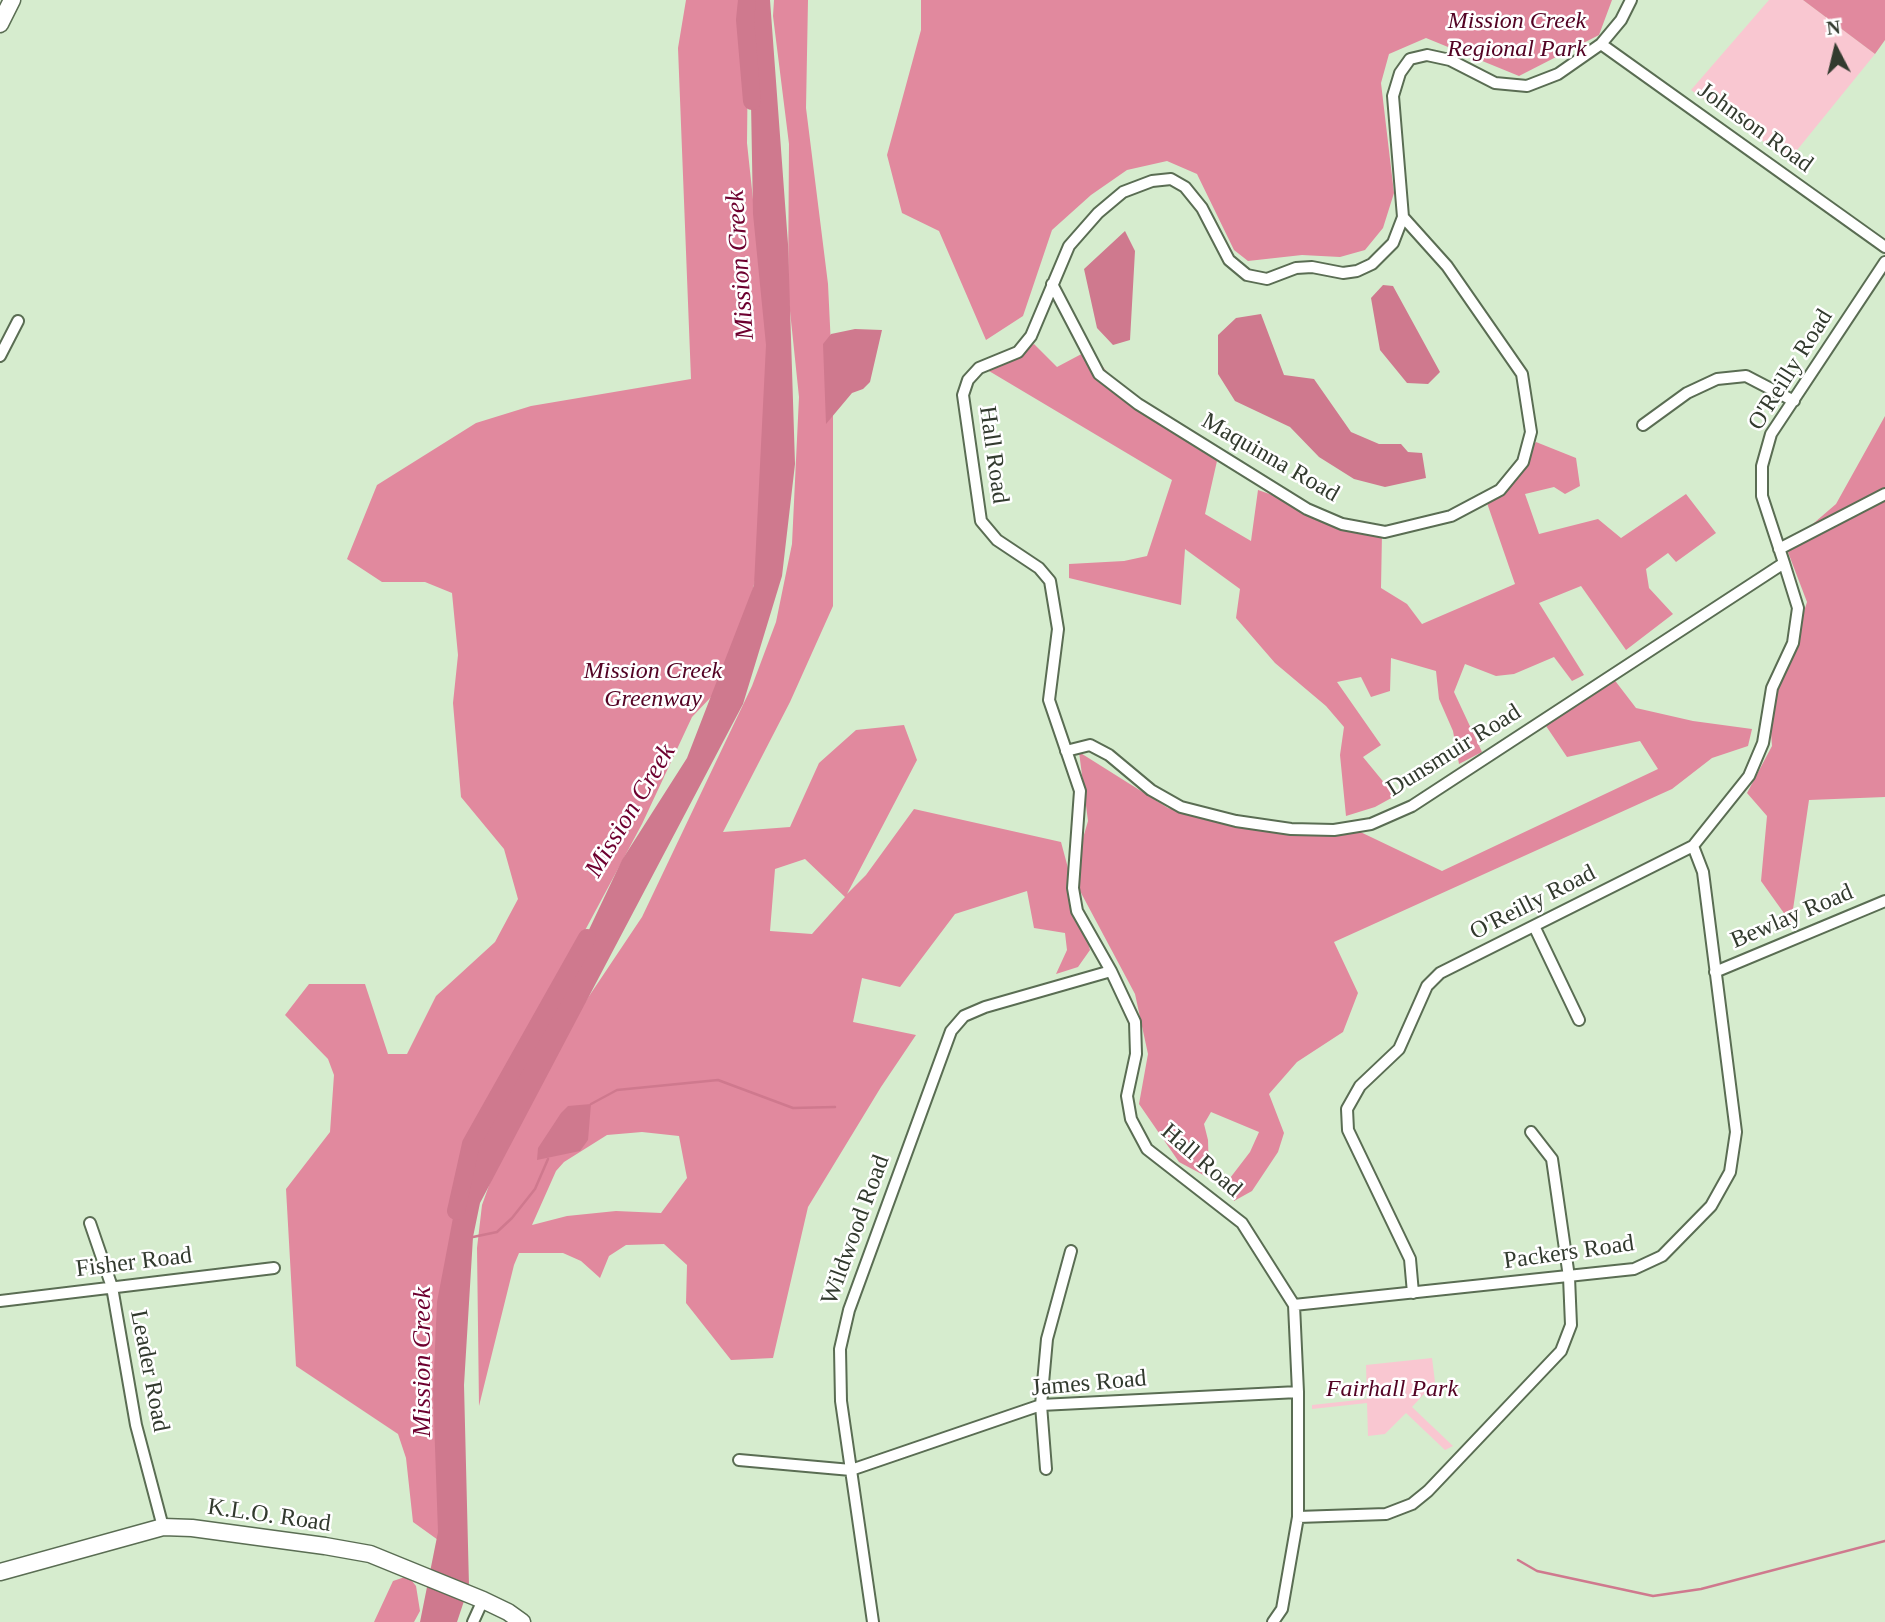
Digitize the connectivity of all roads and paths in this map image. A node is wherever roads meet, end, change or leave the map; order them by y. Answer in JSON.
{"nodes":[{"id":1,"x":12,"y":0,"type":"edge"},
{"id":2,"x":1631,"y":0,"type":"edge"},
{"id":3,"x":0,"y":24,"type":"edge"},
{"id":4,"x":1601,"y":44,"type":"junction"},
{"id":5,"x":1403,"y":217,"type":"junction"},
{"id":6,"x":1885,"y":247,"type":"edge"},
{"id":7,"x":1885,"y":262,"type":"edge"},
{"id":8,"x":1052,"y":284,"type":"junction"},
{"id":9,"x":18,"y":321,"type":"dead end"},
{"id":10,"x":0,"y":356,"type":"edge"},
{"id":11,"x":1794,"y":401,"type":"junction"},
{"id":12,"x":1643,"y":425,"type":"dead end"},
{"id":13,"x":1885,"y":494,"type":"edge"},
{"id":14,"x":1779,"y":549,"type":"junction"},
{"id":15,"x":1784,"y":563,"type":"junction"},
{"id":16,"x":1066,"y":751,"type":"junction"},
{"id":17,"x":1693,"y":846,"type":"junction"},
{"id":18,"x":1885,"y":901,"type":"edge"},
{"id":19,"x":1534,"y":926,"type":"junction"},
{"id":20,"x":1111,"y":971,"type":"junction"},
{"id":21,"x":1715,"y":972,"type":"junction"},
{"id":22,"x":1578,"y":1020,"type":"dead end"},
{"id":23,"x":1531,"y":1132,"type":"dead end"},
{"id":24,"x":90,"y":1223,"type":"dead end"},
{"id":25,"x":1071,"y":1251,"type":"dead end"},
{"id":26,"x":274,"y":1268,"type":"dead end"},
{"id":27,"x":1569,"y":1277,"type":"junction"},
{"id":28,"x":111,"y":1287,"type":"junction"},
{"id":29,"x":1413,"y":1293,"type":"junction"},
{"id":30,"x":0,"y":1301,"type":"edge"},
{"id":31,"x":1294,"y":1306,"type":"junction"},
{"id":32,"x":1298,"y":1392,"type":"junction"},
{"id":33,"x":1041,"y":1405,"type":"junction"},
{"id":34,"x":739,"y":1460,"type":"dead end"},
{"id":35,"x":1046,"y":1469,"type":"dead end"},
{"id":36,"x":851,"y":1470,"type":"junction"},
{"id":37,"x":1298,"y":1517,"type":"junction"},
{"id":38,"x":163,"y":1527,"type":"junction"},
{"id":39,"x":0,"y":1572,"type":"edge"},
{"id":40,"x":484,"y":1600,"type":"junction"},
{"id":41,"x":473,"y":1622,"type":"edge"},
{"id":42,"x":522,"y":1622,"type":"edge"},
{"id":43,"x":873,"y":1622,"type":"edge"},
{"id":44,"x":1272,"y":1622,"type":"edge"}],
"edges":[{"from":1,"to":3,"type":"main road"},
{"from":2,"to":4,"type":"street"},
{"from":4,"to":5,"type":"street"},
{"from":4,"to":6,"type":"street","name":"Johnson Road"},
{"from":5,"to":8,"type":"street","name":"Hall Road"},
{"from":5,"to":8,"type":"street","name":"Maquinna Road"},
{"from":7,"to":11,"type":"street","name":"O'Reilly Road"},
{"from":8,"to":16,"type":"street","name":"Hall Road"},
{"from":9,"to":10,"type":"street"},
{"from":11,"to":12,"type":"street"},
{"from":11,"to":14,"type":"street","name":"O'Reilly Road"},
{"from":13,"to":14,"type":"street"},
{"from":14,"to":15,"type":"street"},
{"from":15,"to":16,"type":"street","name":"Dunsmuir Road"},
{"from":15,"to":17,"type":"street","name":"O'Reilly Road"},
{"from":16,"to":20,"type":"street","name":"Hall Road"},
{"from":17,"to":19,"type":"street","name":"O'Reilly Road"},
{"from":17,"to":21,"type":"street","name":"Packers Road"},
{"from":18,"to":21,"type":"street","name":"Bewlay Road"},
{"from":19,"to":22,"type":"street"},
{"from":19,"to":29,"type":"street","name":"O'Reilly Road"},
{"from":20,"to":31,"type":"street","name":"Hall Road"},
{"from":20,"to":36,"type":"street","name":"Wildwood Road"},
{"from":21,"to":27,"type":"street","name":"Packers Road"},
{"from":23,"to":27,"type":"street"},
{"from":24,"to":28,"type":"street","name":"Leader Road"},
{"from":25,"to":33,"type":"street"},
{"from":26,"to":28,"type":"street","name":"Fisher Road"},
{"from":27,"to":29,"type":"street","name":"Packers Road"},
{"from":27,"to":37,"type":"street"},
{"from":28,"to":30,"type":"street","name":"Fisher Road"},
{"from":28,"to":38,"type":"street","name":"Leader Road"},
{"from":29,"to":31,"type":"street","name":"Packers Road"},
{"from":31,"to":32,"type":"street","name":"Hall Road"},
{"from":32,"to":33,"type":"street","name":"James Road"},
{"from":32,"to":37,"type":"street","name":"Hall Road"},
{"from":33,"to":35,"type":"street"},
{"from":33,"to":36,"type":"street","name":"James Road"},
{"from":34,"to":36,"type":"street"},
{"from":36,"to":43,"type":"street","name":"Wildwood Road"},
{"from":37,"to":44,"type":"street","name":"Hall Road"},
{"from":38,"to":39,"type":"main road","name":"K.L.O. Road"},
{"from":38,"to":40,"type":"main road","name":"K.L.O. Road"},
{"from":40,"to":41,"type":"street"},
{"from":40,"to":42,"type":"main road","name":"K.L.O. Road"}]}
